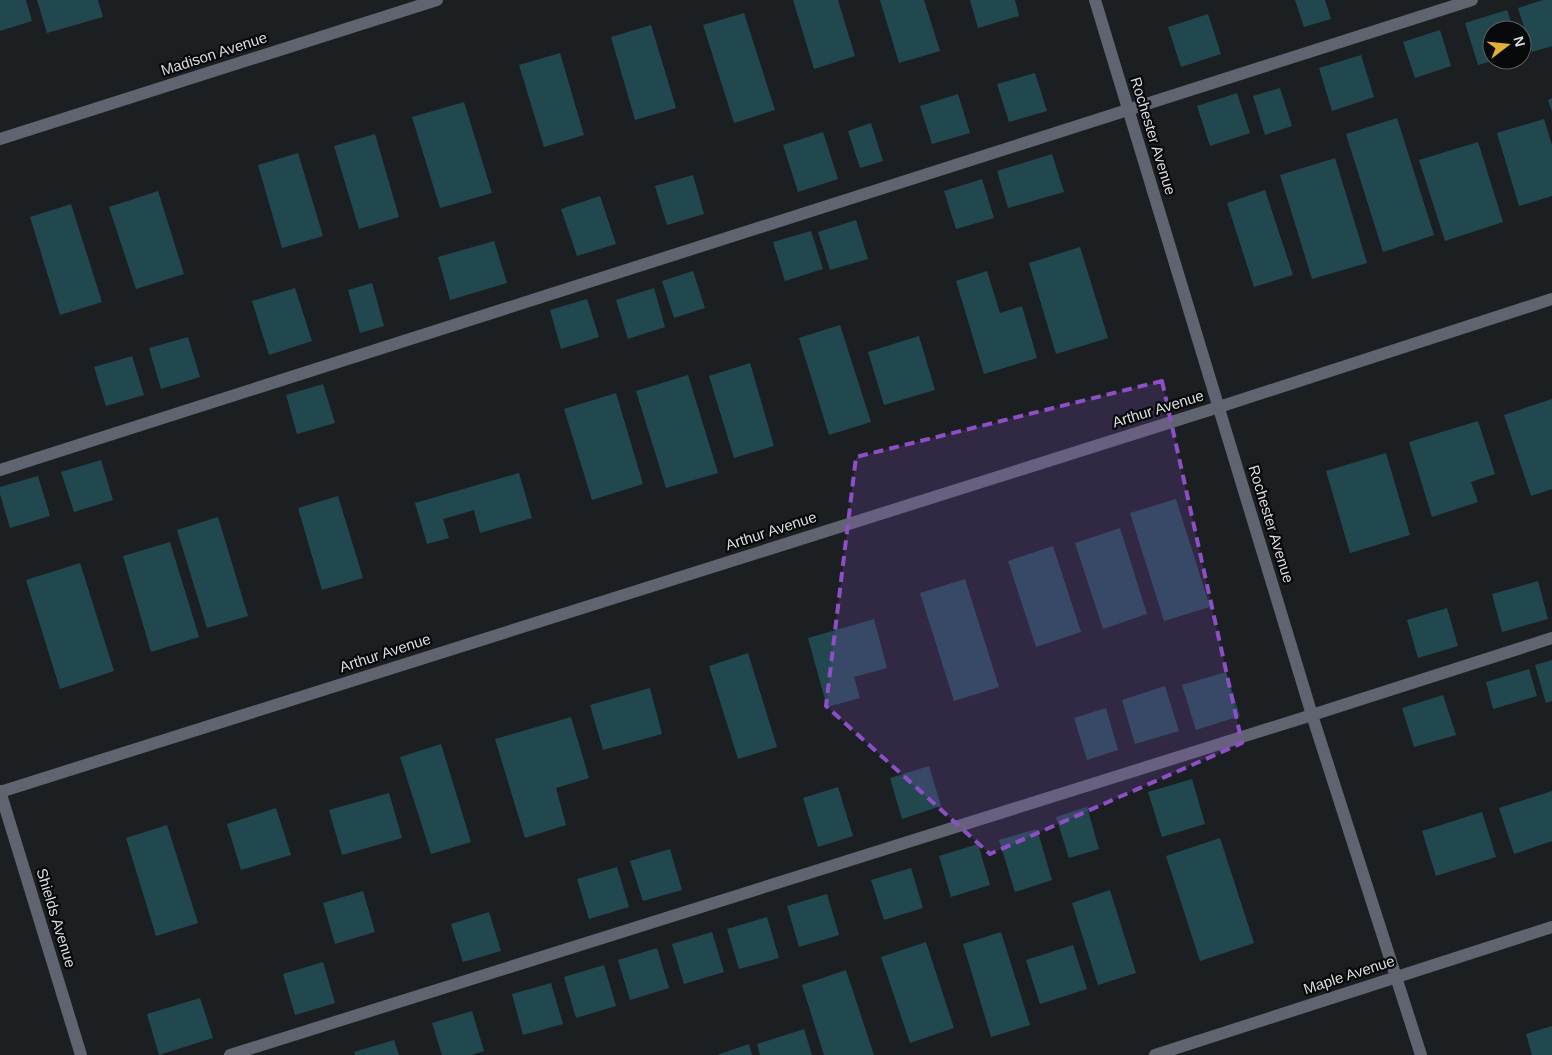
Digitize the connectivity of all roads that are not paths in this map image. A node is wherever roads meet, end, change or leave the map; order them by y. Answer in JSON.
{"nodes":[{"id":1,"x":437,"y":0,"type":"edge"},
{"id":2,"x":1095,"y":0,"type":"edge"},
{"id":3,"x":1472,"y":0,"type":"edge"},
{"id":4,"x":1128,"y":109,"type":"junction"},
{"id":5,"x":0,"y":139,"type":"edge"},
{"id":6,"x":1552,"y":299,"type":"edge"},
{"id":7,"x":1219,"y":407,"type":"junction"},
{"id":8,"x":0,"y":470,"type":"edge"},
{"id":9,"x":1552,"y":638,"type":"edge"},
{"id":10,"x":1312,"y":715,"type":"junction"},
{"id":11,"x":0,"y":792,"type":"edge"},
{"id":12,"x":1552,"y":927,"type":"edge"},
{"id":13,"x":1397,"y":977,"type":"junction"},
{"id":14,"x":81,"y":1055,"type":"edge"},
{"id":15,"x":230,"y":1055,"type":"edge"},
{"id":16,"x":1155,"y":1055,"type":"edge"},
{"id":17,"x":1421,"y":1055,"type":"edge"}],
"edges":[{"from":1,"to":5,"type":"street","name":"Madison Avenue"},
{"from":2,"to":4,"type":"street","name":"Rochester Avenue"},
{"from":3,"to":4,"type":"street"},
{"from":4,"to":7,"type":"street","name":"Rochester Avenue"},
{"from":4,"to":8,"type":"street"},
{"from":6,"to":7,"type":"street","name":"Arthur Avenue"},
{"from":7,"to":10,"type":"street","name":"Rochester Avenue"},
{"from":7,"to":11,"type":"street","name":"Arthur Avenue"},
{"from":9,"to":10,"type":"street"},
{"from":10,"to":13,"type":"street","name":"Rochester Avenue"},
{"from":10,"to":15,"type":"street"},
{"from":11,"to":14,"type":"street","name":"Shields Avenue"},
{"from":12,"to":13,"type":"street","name":"Maple Avenue"},
{"from":13,"to":16,"type":"street","name":"Maple Avenue"},
{"from":13,"to":17,"type":"street","name":"Rochester Avenue"}]}
